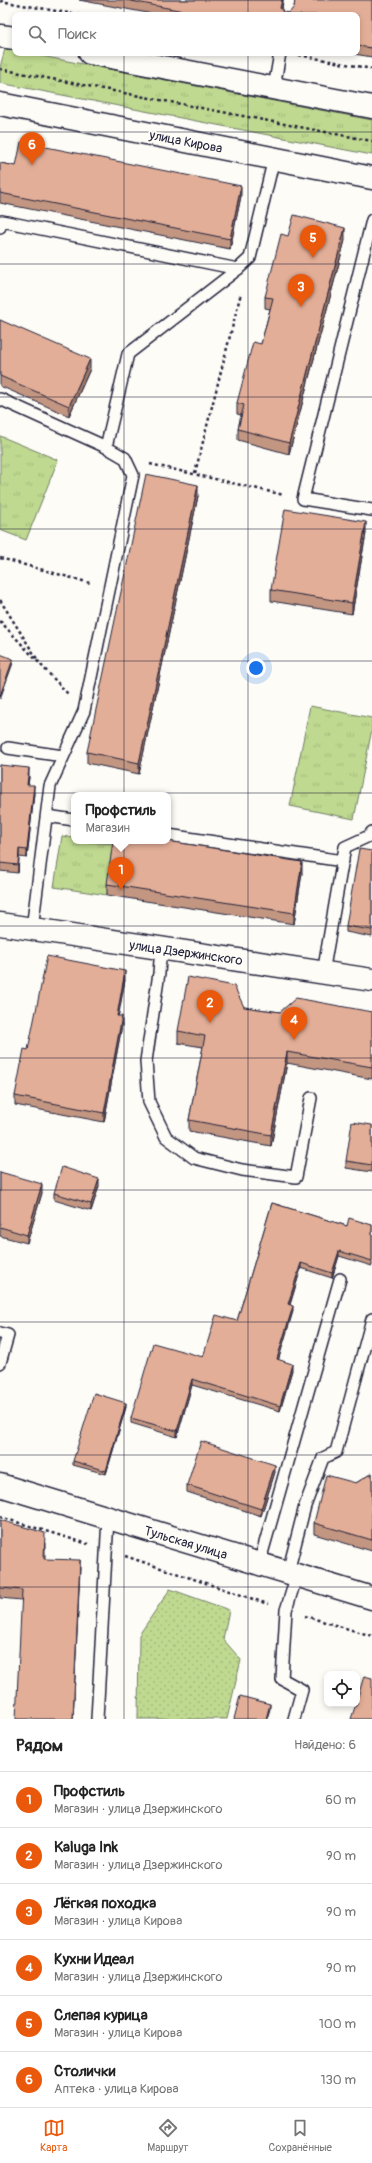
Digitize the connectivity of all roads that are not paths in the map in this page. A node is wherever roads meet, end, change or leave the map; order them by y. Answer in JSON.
{"nodes":[{"id":1,"x":290,"y":0,"type":"edge"},
{"id":2,"x":288,"y":12,"type":"edge"},
{"id":3,"x":0,"y":36,"type":"edge"},
{"id":4,"x":12,"y":38,"type":"edge"},
{"id":5,"x":106,"y":56,"type":"edge"},
{"id":6,"x":279,"y":56,"type":"edge"},
{"id":7,"x":274,"y":88,"type":"junction"},
{"id":8,"x":0,"y":104,"type":"edge"},
{"id":9,"x":372,"y":107,"type":"edge"},
{"id":10,"x":274,"y":158,"type":"junction"},
{"id":11,"x":372,"y":178,"type":"edge"},
{"id":12,"x":372,"y":220,"type":"edge"},
{"id":13,"x":0,"y":227,"type":"edge"},
{"id":14,"x":238,"y":269,"type":"junction"},
{"id":15,"x":0,"y":399,"type":"edge"},
{"id":16,"x":106,"y":447,"type":"junction"},
{"id":17,"x":372,"y":510,"type":"edge"},
{"id":18,"x":8,"y":748,"type":"dead end"},
{"id":19,"x":63,"y":756,"type":"junction"},
{"id":20,"x":47,"y":816,"type":"junction"},
{"id":21,"x":71,"y":820,"type":"edge"},
{"id":22,"x":372,"y":832,"type":"edge"},
{"id":23,"x":171,"y":835,"type":"edge"},
{"id":24,"x":343,"y":861,"type":"junction"},
{"id":25,"x":0,"y":924,"type":"edge"},
{"id":26,"x":32,"y":929,"type":"junction"},
{"id":27,"x":161,"y":948,"type":"junction"},
{"id":28,"x":323,"y":973,"type":"junction"},
{"id":29,"x":372,"y":980,"type":"edge"},
{"id":30,"x":311,"y":1098,"type":"dead end"},
{"id":31,"x":340,"y":1279,"type":"dead end"},
{"id":32,"x":372,"y":1319,"type":"edge"},
{"id":33,"x":0,"y":1333,"type":"edge"},
{"id":34,"x":0,"y":1363,"type":"edge"},
{"id":35,"x":0,"y":1485,"type":"edge"},
{"id":36,"x":108,"y":1518,"type":"junction"},
{"id":37,"x":259,"y":1564,"type":"junction"},
{"id":38,"x":292,"y":1574,"type":"junction"},
{"id":39,"x":372,"y":1598,"type":"edge"},
{"id":40,"x":97,"y":1719,"type":"edge"},
{"id":41,"x":294,"y":1719,"type":"edge"}],
"edges":[{"from":1,"to":2,"type":"lane"},
{"from":3,"to":4,"type":"street"},
{"from":5,"to":7,"type":"street"},
{"from":6,"to":7,"type":"lane"},
{"from":7,"to":9,"type":"street"},
{"from":8,"to":10,"type":"street","name":"улица Кирова"},
{"from":10,"to":11,"type":"street","name":"улица Кирова"},
{"from":10,"to":14,"type":"lane"},
{"from":12,"to":17,"type":"lane"},
{"from":13,"to":14,"type":"lane"},
{"from":14,"to":16,"type":"lane"},
{"from":15,"to":16,"type":"lane"},
{"from":16,"to":19,"type":"lane"},
{"from":18,"to":19,"type":"lane"},
{"from":19,"to":20,"type":"lane"},
{"from":20,"to":21,"type":"lane"},
{"from":20,"to":26,"type":"lane"},
{"from":22,"to":24,"type":"lane"},
{"from":23,"to":24,"type":"lane"},
{"from":24,"to":28,"type":"lane"},
{"from":25,"to":26,"type":"street","name":"улица Дзержинского"},
{"from":26,"to":27,"type":"street","name":"улица Дзержинского"},
{"from":27,"to":28,"type":"street","name":"улица Дзержинского"},
{"from":27,"to":30,"type":"lane"},
{"from":28,"to":29,"type":"street","name":"улица Дзержинского"},
{"from":31,"to":37,"type":"lane"},
{"from":32,"to":38,"type":"lane"},
{"from":33,"to":34,"type":"lane"},
{"from":35,"to":36,"type":"street","name":"Тульская улица"},
{"from":36,"to":37,"type":"street","name":"Тульская улица"},
{"from":36,"to":40,"type":"lane"},
{"from":37,"to":38,"type":"street","name":"Тульская улица"},
{"from":38,"to":39,"type":"street","name":"Тульская улица"},
{"from":38,"to":41,"type":"lane"}]}
